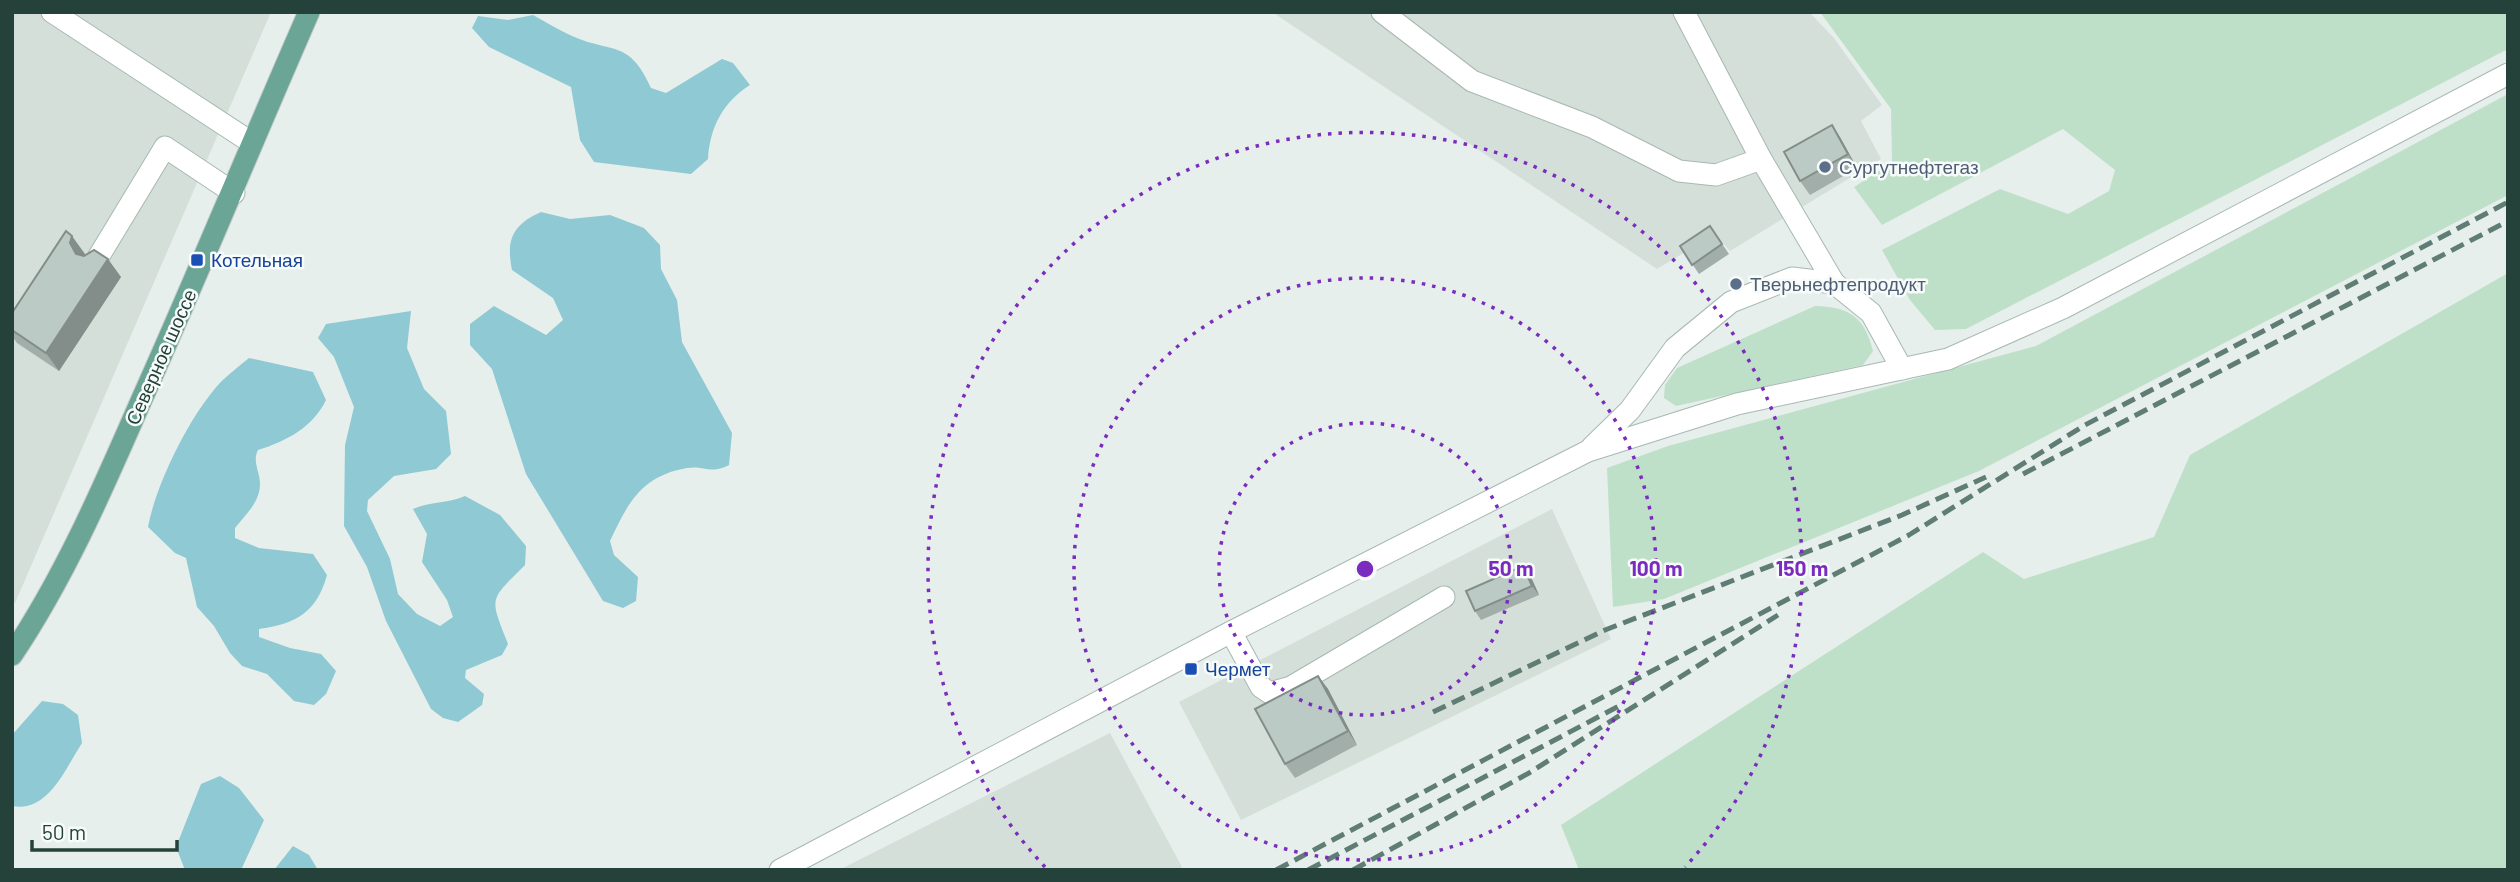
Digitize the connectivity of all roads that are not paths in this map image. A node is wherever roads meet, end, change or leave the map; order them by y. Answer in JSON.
{"nodes":[{"id":1,"x":52,"y":12,"type":"edge"},
{"id":2,"x":309,"y":12,"type":"edge"},
{"id":3,"x":1382,"y":12,"type":"edge"},
{"id":4,"x":1684,"y":12,"type":"edge"},
{"id":5,"x":2508,"y":74,"type":"edge"},
{"id":6,"x":252,"y":143,"type":"junction"},
{"id":7,"x":1761,"y":159,"type":"junction"},
{"id":8,"x":234,"y":193,"type":"junction"},
{"id":9,"x":96,"y":261,"type":"edge"},
{"id":10,"x":1833,"y":283,"type":"junction"},
{"id":11,"x":1902,"y":369,"type":"junction"},
{"id":12,"x":1588,"y":451,"type":"junction"},
{"id":13,"x":1444,"y":597,"type":"dead end"},
{"id":14,"x":1231,"y":632,"type":"junction"},
{"id":15,"x":12,"y":655,"type":"edge"},
{"id":16,"x":780,"y":870,"type":"edge"}],
"edges":[{"from":1,"to":6,"type":"street"},
{"from":2,"to":6,"type":"main road","name":"Северное шоссе"},
{"from":3,"to":7,"type":"street"},
{"from":4,"to":7,"type":"street"},
{"from":5,"to":11,"type":"street"},
{"from":6,"to":8,"type":"main road","name":"Северное шоссе"},
{"from":7,"to":10,"type":"street"},
{"from":8,"to":9,"type":"street"},
{"from":8,"to":15,"type":"main road","name":"Северное шоссе"},
{"from":10,"to":11,"type":"street"},
{"from":10,"to":12,"type":"street"},
{"from":11,"to":12,"type":"street"},
{"from":12,"to":14,"type":"street"},
{"from":13,"to":14,"type":"street"},
{"from":14,"to":16,"type":"street"}]}
